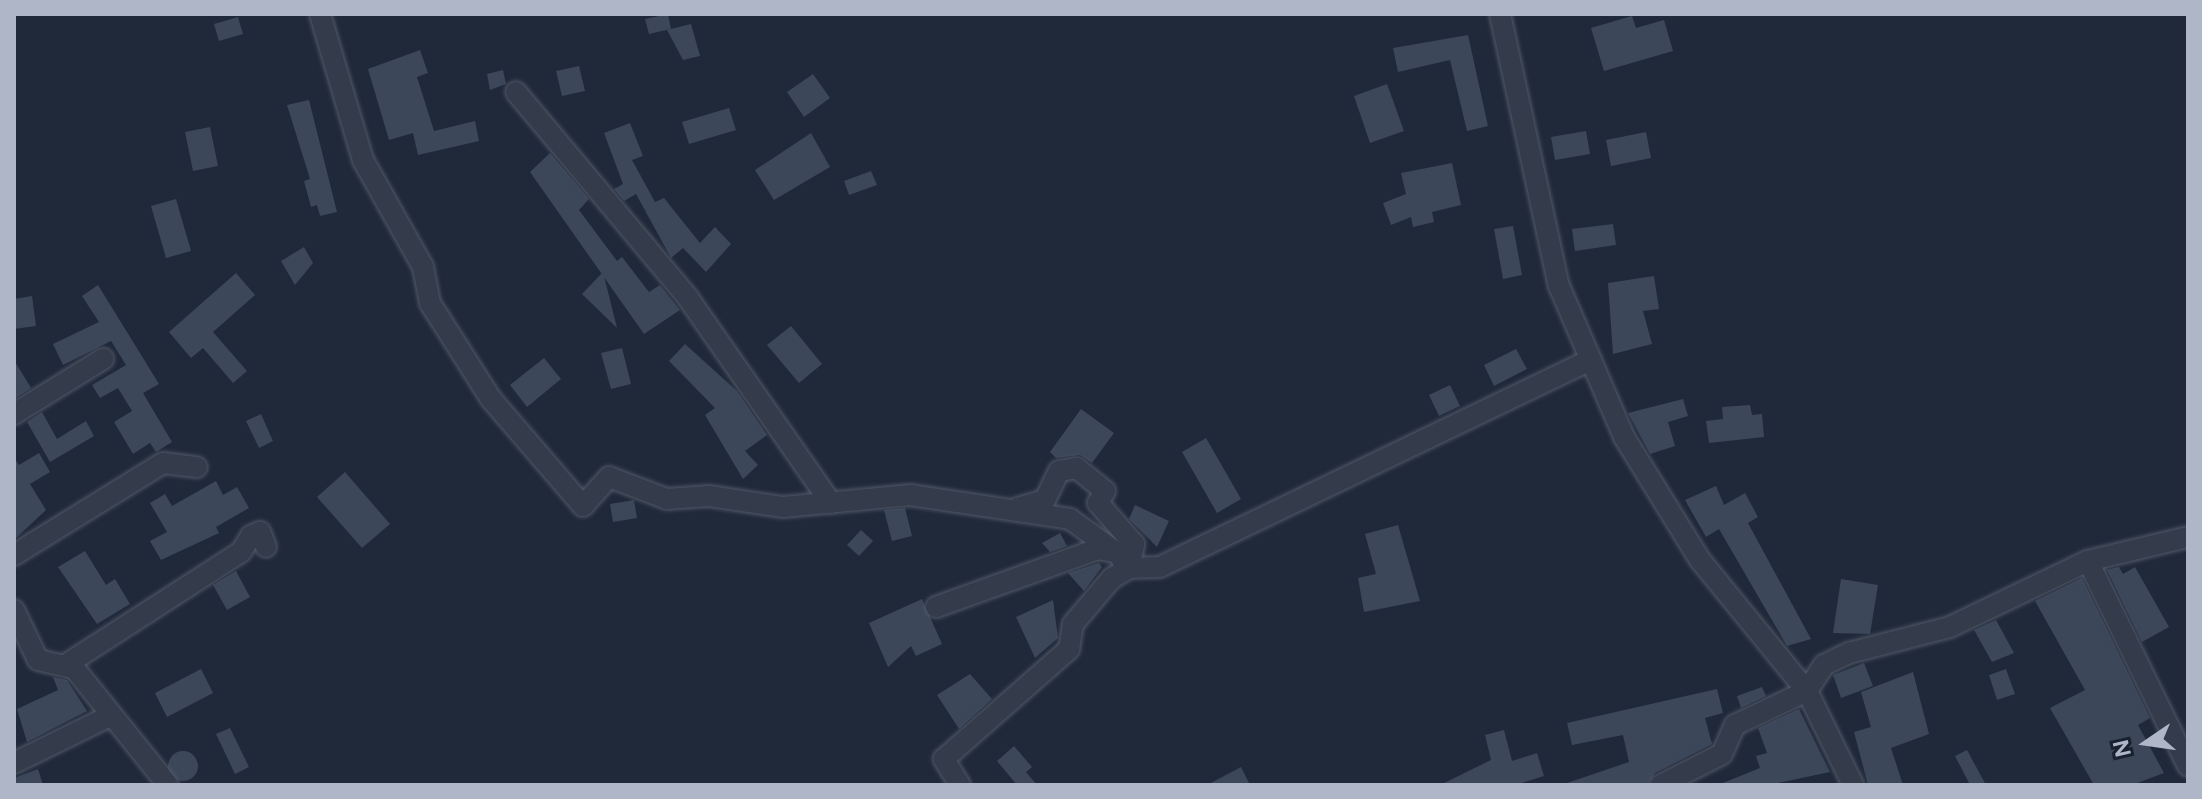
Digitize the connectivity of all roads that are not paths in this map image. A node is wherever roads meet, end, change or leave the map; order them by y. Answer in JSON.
{"nodes":[{"id":1,"x":320,"y":14,"type":"edge"},
{"id":2,"x":1500,"y":14,"type":"edge"},
{"id":3,"x":516,"y":92,"type":"dead end"},
{"id":4,"x":103,"y":359,"type":"dead end"},
{"id":5,"x":1591,"y":360,"type":"junction"},
{"id":6,"x":14,"y":414,"type":"edge"},
{"id":7,"x":197,"y":467,"type":"dead end"},
{"id":8,"x":831,"y":503,"type":"junction"},
{"id":9,"x":993,"y":510,"type":"junction"},
{"id":10,"x":2188,"y":537,"type":"edge"},
{"id":11,"x":266,"y":547,"type":"dead end"},
{"id":12,"x":14,"y":555,"type":"edge"},
{"id":13,"x":1123,"y":560,"type":"junction"},
{"id":14,"x":2088,"y":561,"type":"junction"},
{"id":15,"x":936,"y":607,"type":"dead end"},
{"id":16,"x":14,"y":610,"type":"edge"},
{"id":17,"x":64,"y":666,"type":"junction"},
{"id":18,"x":1807,"y":691,"type":"junction"},
{"id":19,"x":108,"y":717,"type":"junction"},
{"id":20,"x":14,"y":763,"type":"edge"},
{"id":21,"x":2188,"y":766,"type":"edge"},
{"id":22,"x":168,"y":785,"type":"edge"},
{"id":23,"x":960,"y":785,"type":"edge"},
{"id":24,"x":1661,"y":785,"type":"edge"},
{"id":25,"x":1853,"y":785,"type":"edge"}],
"edges":[{"from":1,"to":8,"type":"street"},
{"from":2,"to":5,"type":"street"},
{"from":3,"to":8,"type":"street"},
{"from":4,"to":6,"type":"street"},
{"from":5,"to":13,"type":"street"},
{"from":5,"to":18,"type":"street"},
{"from":7,"to":12,"type":"street"},
{"from":8,"to":9,"type":"street"},
{"from":9,"to":13,"type":"street"},
{"from":9,"to":13,"type":"street"},
{"from":10,"to":14,"type":"street"},
{"from":11,"to":17,"type":"street"},
{"from":13,"to":15,"type":"street"},
{"from":13,"to":23,"type":"street"},
{"from":14,"to":18,"type":"street"},
{"from":14,"to":21,"type":"street"},
{"from":16,"to":17,"type":"street"},
{"from":17,"to":19,"type":"street"},
{"from":18,"to":24,"type":"street"},
{"from":18,"to":25,"type":"street"},
{"from":19,"to":20,"type":"street"},
{"from":19,"to":22,"type":"street"}]}
